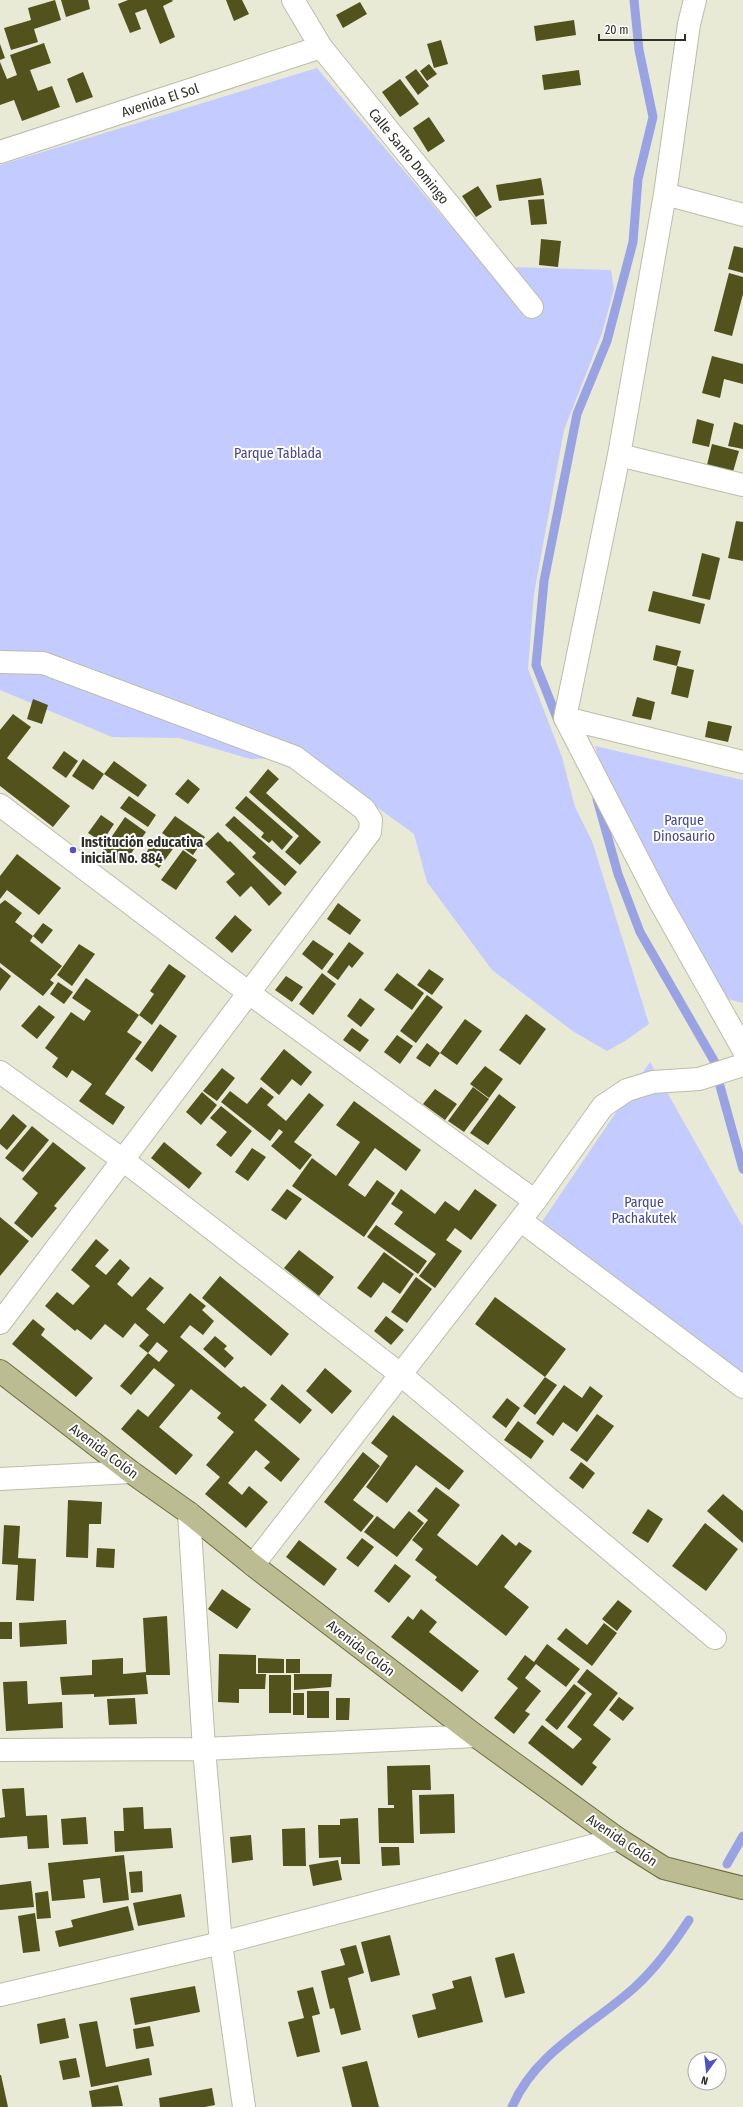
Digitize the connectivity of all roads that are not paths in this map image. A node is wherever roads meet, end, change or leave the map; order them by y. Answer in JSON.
{"nodes":[{"id":1,"x":293,"y":0,"type":"edge"},
{"id":2,"x":695,"y":0,"type":"edge"},
{"id":3,"x":321,"y":47,"type":"junction"},
{"id":4,"x":0,"y":152,"type":"edge"},
{"id":5,"x":665,"y":194,"type":"junction"},
{"id":6,"x":743,"y":215,"type":"edge"},
{"id":7,"x":532,"y":306,"type":"dead end"},
{"id":8,"x":619,"y":455,"type":"junction"},
{"id":9,"x":743,"y":485,"type":"edge"},
{"id":10,"x":0,"y":662,"type":"edge"},
{"id":11,"x":565,"y":718,"type":"junction"},
{"id":12,"x":743,"y":762,"type":"edge"},
{"id":13,"x":0,"y":805,"type":"edge"},
{"id":14,"x":249,"y":993,"type":"junction"},
{"id":15,"x":743,"y":1049,"type":"edge"},
{"id":16,"x":743,"y":1065,"type":"edge"},
{"id":17,"x":0,"y":1072,"type":"edge"},
{"id":18,"x":123,"y":1160,"type":"junction"},
{"id":19,"x":535,"y":1201,"type":"junction"},
{"id":20,"x":520,"y":1220,"type":"junction"},
{"id":21,"x":0,"y":1323,"type":"edge"},
{"id":22,"x":0,"y":1371,"type":"edge"},
{"id":23,"x":400,"y":1374,"type":"junction"},
{"id":24,"x":743,"y":1387,"type":"edge"},
{"id":25,"x":131,"y":1472,"type":"junction"},
{"id":26,"x":0,"y":1479,"type":"edge"},
{"id":27,"x":189,"y":1513,"type":"junction"},
{"id":28,"x":253,"y":1565,"type":"junction"},
{"id":29,"x":715,"y":1638,"type":"dead end"},
{"id":30,"x":476,"y":1736,"type":"junction"},
{"id":31,"x":0,"y":1750,"type":"edge"},
{"id":32,"x":204,"y":1750,"type":"junction"},
{"id":33,"x":618,"y":1839,"type":"junction"},
{"id":34,"x":743,"y":1888,"type":"edge"},
{"id":35,"x":221,"y":1943,"type":"junction"},
{"id":36,"x":0,"y":1995,"type":"edge"},
{"id":37,"x":244,"y":2107,"type":"edge"}],
"edges":[{"from":1,"to":3,"type":"street","name":"Calle Santo Domingo"},
{"from":2,"to":5,"type":"street"},
{"from":3,"to":4,"type":"street","name":"Avenida El Sol"},
{"from":3,"to":7,"type":"street","name":"Calle Santo Domingo"},
{"from":5,"to":6,"type":"street"},
{"from":5,"to":8,"type":"street"},
{"from":8,"to":9,"type":"street"},
{"from":8,"to":11,"type":"street"},
{"from":10,"to":14,"type":"street"},
{"from":11,"to":12,"type":"street"},
{"from":11,"to":15,"type":"street"},
{"from":13,"to":14,"type":"street"},
{"from":14,"to":18,"type":"street"},
{"from":14,"to":19,"type":"street"},
{"from":16,"to":19,"type":"street"},
{"from":17,"to":18,"type":"street"},
{"from":18,"to":21,"type":"street"},
{"from":18,"to":23,"type":"street"},
{"from":19,"to":20,"type":"street"},
{"from":20,"to":23,"type":"street"},
{"from":20,"to":24,"type":"street"},
{"from":22,"to":25,"type":"main road","name":"Avenida Colón"},
{"from":23,"to":28,"type":"street"},
{"from":23,"to":29,"type":"street"},
{"from":25,"to":26,"type":"street"},
{"from":25,"to":27,"type":"main road","name":"Avenida Colón"},
{"from":27,"to":28,"type":"main road","name":"Avenida Colón"},
{"from":27,"to":32,"type":"street"},
{"from":28,"to":30,"type":"main road","name":"Avenida Colón"},
{"from":30,"to":32,"type":"street"},
{"from":30,"to":33,"type":"main road","name":"Avenida Colón"},
{"from":31,"to":32,"type":"street"},
{"from":32,"to":35,"type":"street"},
{"from":33,"to":34,"type":"main road","name":"Avenida Colón"},
{"from":33,"to":35,"type":"street"},
{"from":35,"to":36,"type":"street"},
{"from":35,"to":37,"type":"street"}]}
